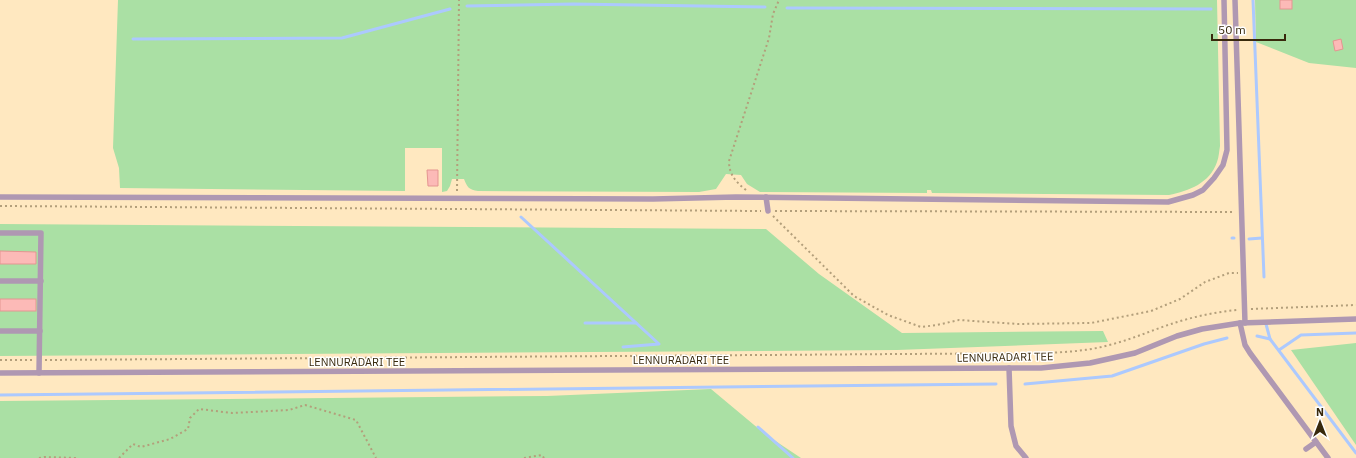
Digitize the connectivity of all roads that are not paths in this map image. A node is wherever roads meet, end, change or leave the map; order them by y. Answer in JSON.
{"nodes":[{"id":1,"x":1224,"y":0,"type":"edge"},
{"id":2,"x":1235,"y":0,"type":"edge"},
{"id":3,"x":0,"y":197,"type":"edge"},
{"id":4,"x":766,"y":197,"type":"junction"},
{"id":5,"x":768,"y":211,"type":"road end"},
{"id":6,"x":0,"y":233,"type":"edge"},
{"id":7,"x":0,"y":281,"type":"edge"},
{"id":8,"x":41,"y":281,"type":"junction"},
{"id":9,"x":1356,"y":319,"type":"edge"},
{"id":10,"x":1243,"y":323,"type":"junction"},
{"id":11,"x":0,"y":331,"type":"edge"},
{"id":12,"x":40,"y":331,"type":"junction"},
{"id":13,"x":1009,"y":368,"type":"junction"},
{"id":14,"x":39,"y":373,"type":"junction"},
{"id":15,"x":0,"y":374,"type":"edge"},
{"id":16,"x":1316,"y":442,"type":"junction"},
{"id":17,"x":1306,"y":449,"type":"dead end"},
{"id":18,"x":1026,"y":458,"type":"edge"},
{"id":19,"x":1328,"y":458,"type":"edge"}],
"edges":[{"from":1,"to":4,"type":"lane"},
{"from":2,"to":10,"type":"lane"},
{"from":3,"to":4,"type":"lane"},
{"from":4,"to":5,"type":"lane"},
{"from":6,"to":8,"type":"lane"},
{"from":7,"to":8,"type":"lane"},
{"from":8,"to":12,"type":"lane"},
{"from":9,"to":10,"type":"lane","name":"LENNURADARI TEE"},
{"from":10,"to":13,"type":"lane","name":"LENNURADARI TEE"},
{"from":10,"to":16,"type":"lane"},
{"from":11,"to":12,"type":"lane"},
{"from":12,"to":14,"type":"lane"},
{"from":13,"to":14,"type":"lane","name":"LENNURADARI TEE"},
{"from":13,"to":18,"type":"lane"},
{"from":14,"to":15,"type":"lane","name":"LENNURADARI TEE"},
{"from":16,"to":17,"type":"lane"},
{"from":16,"to":19,"type":"lane"}]}
